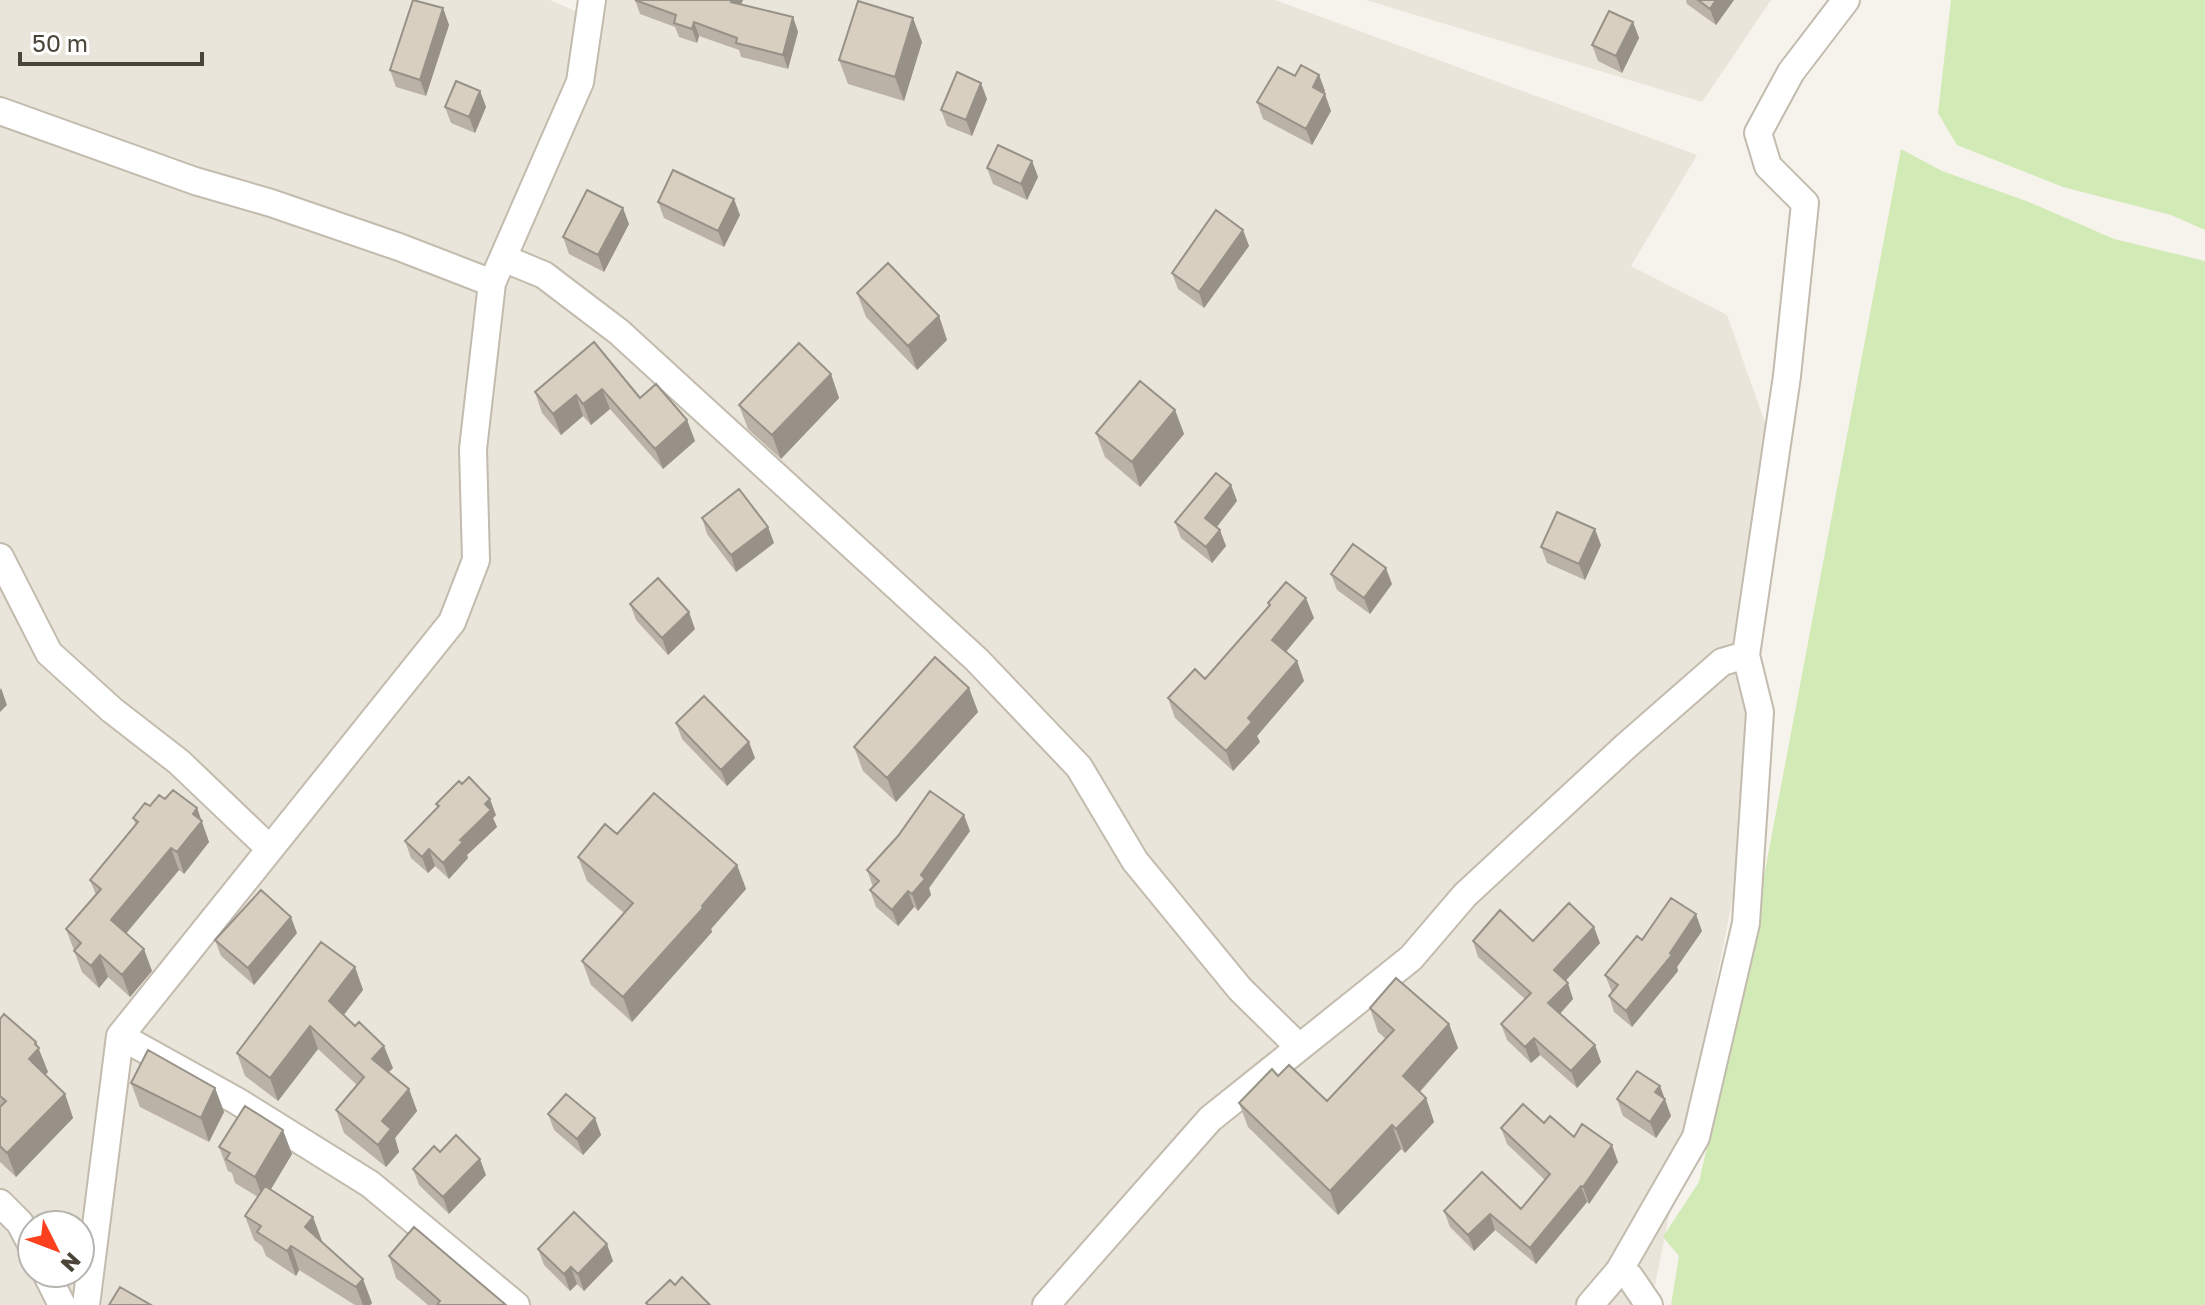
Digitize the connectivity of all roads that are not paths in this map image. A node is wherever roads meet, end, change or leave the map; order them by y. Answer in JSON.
{"nodes":[{"id":1,"x":592,"y":0,"type":"edge"},
{"id":2,"x":1846,"y":0,"type":"edge"},
{"id":3,"x":0,"y":111,"type":"edge"},
{"id":4,"x":503,"y":258,"type":"junction"},
{"id":5,"x":492,"y":283,"type":"junction"},
{"id":6,"x":4,"y":574,"type":"edge"},
{"id":7,"x":1746,"y":655,"type":"junction"},
{"id":8,"x":270,"y":849,"type":"junction"},
{"id":9,"x":120,"y":1036,"type":"junction"},
{"id":10,"x":1299,"y":1047,"type":"junction"},
{"id":11,"x":0,"y":1203,"type":"edge"},
{"id":12,"x":16,"y":1219,"type":"edge"},
{"id":13,"x":1619,"y":1271,"type":"junction"},
{"id":14,"x":86,"y":1305,"type":"edge"},
{"id":15,"x":516,"y":1305,"type":"edge"},
{"id":16,"x":1046,"y":1305,"type":"edge"},
{"id":17,"x":1590,"y":1305,"type":"edge"},
{"id":18,"x":1649,"y":1305,"type":"edge"}],
"edges":[{"from":1,"to":4,"type":"street"},
{"from":2,"to":7,"type":"street"},
{"from":3,"to":5,"type":"street"},
{"from":4,"to":5,"type":"street"},
{"from":4,"to":10,"type":"street"},
{"from":5,"to":8,"type":"street"},
{"from":6,"to":8,"type":"street"},
{"from":7,"to":10,"type":"street"},
{"from":7,"to":13,"type":"street"},
{"from":8,"to":9,"type":"street"},
{"from":9,"to":14,"type":"street"},
{"from":9,"to":15,"type":"street"},
{"from":10,"to":16,"type":"street"},
{"from":11,"to":12,"type":"street"},
{"from":13,"to":17,"type":"street"},
{"from":13,"to":18,"type":"street"}]}
